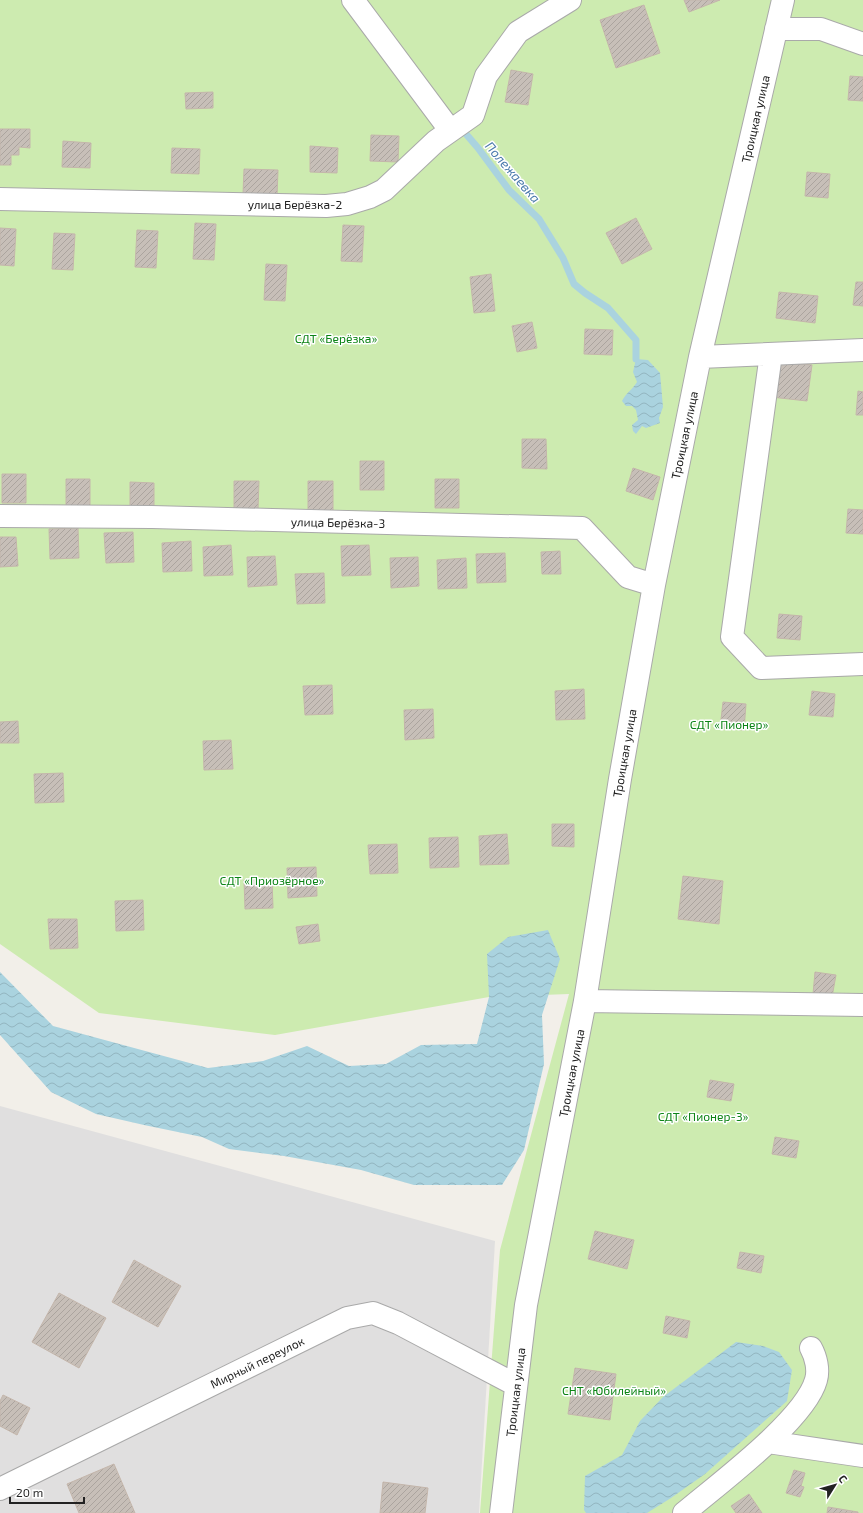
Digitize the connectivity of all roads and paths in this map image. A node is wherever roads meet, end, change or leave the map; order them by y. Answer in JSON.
{"nodes":[{"id":1,"x":353,"y":0,"type":"edge"},
{"id":2,"x":570,"y":0,"type":"edge"},
{"id":3,"x":783,"y":0,"type":"edge"},
{"id":4,"x":776,"y":29,"type":"junction"},
{"id":5,"x":863,"y":44,"type":"edge"},
{"id":6,"x":450,"y":130,"type":"junction"},
{"id":7,"x":0,"y":199,"type":"edge"},
{"id":8,"x":863,"y":350,"type":"edge"},
{"id":9,"x":771,"y":354,"type":"junction"},
{"id":10,"x":700,"y":357,"type":"junction"},
{"id":11,"x":0,"y":516,"type":"edge"},
{"id":12,"x":654,"y":585,"type":"junction"},
{"id":13,"x":863,"y":664,"type":"edge"},
{"id":14,"x":585,"y":1001,"type":"junction"},
{"id":15,"x":863,"y":1005,"type":"edge"},
{"id":16,"x":811,"y":1348,"type":"dead end"},
{"id":17,"x":516,"y":1385,"type":"junction"},
{"id":18,"x":768,"y":1442,"type":"junction"},
{"id":19,"x":863,"y":1456,"type":"edge"},
{"id":20,"x":0,"y":1489,"type":"edge"},
{"id":21,"x":501,"y":1513,"type":"edge"},
{"id":22,"x":684,"y":1513,"type":"edge"}],
"edges":[{"from":1,"to":6,"type":"street"},
{"from":2,"to":6,"type":"street","name":"улица Берёзка-2"},
{"from":3,"to":4,"type":"street","name":"Троицкая улица"},
{"from":4,"to":5,"type":"street"},
{"from":4,"to":10,"type":"street","name":"Троицкая улица"},
{"from":6,"to":7,"type":"street","name":"улица Берёзка-2"},
{"from":8,"to":9,"type":"street"},
{"from":9,"to":10,"type":"street"},
{"from":9,"to":13,"type":"street"},
{"from":10,"to":12,"type":"street","name":"Троицкая улица"},
{"from":11,"to":12,"type":"street","name":"улица Берёзка-3"},
{"from":12,"to":14,"type":"street","name":"Троицкая улица"},
{"from":14,"to":15,"type":"street"},
{"from":14,"to":17,"type":"street","name":"Троицкая улица"},
{"from":16,"to":18,"type":"street"},
{"from":17,"to":20,"type":"street","name":"Мирный переулок"},
{"from":17,"to":21,"type":"street","name":"Троицкая улица"},
{"from":18,"to":19,"type":"street"},
{"from":18,"to":22,"type":"street"}]}
